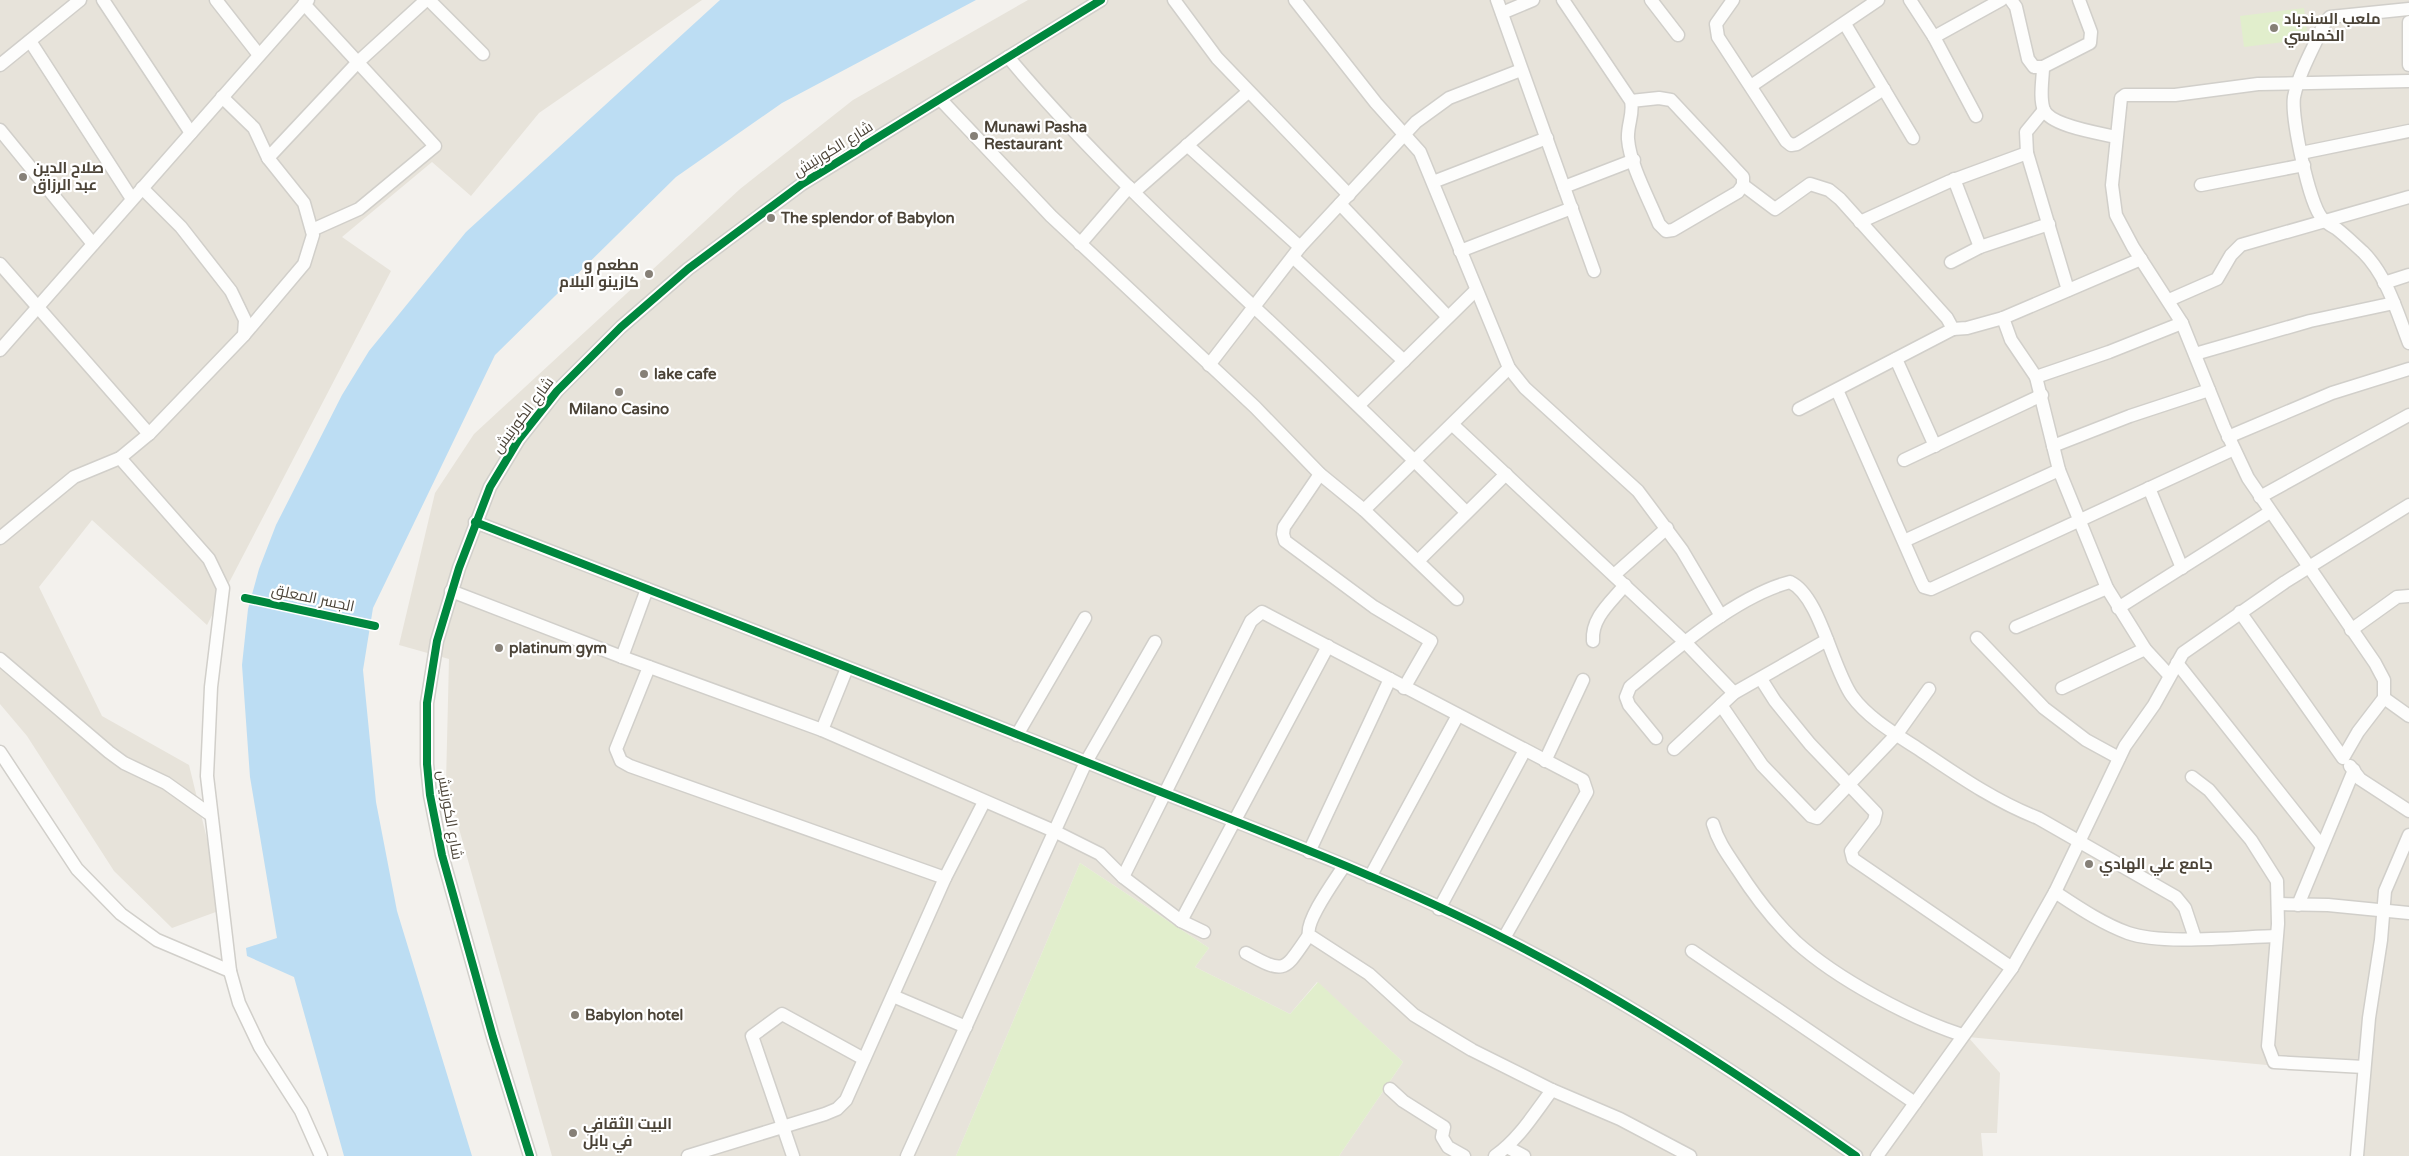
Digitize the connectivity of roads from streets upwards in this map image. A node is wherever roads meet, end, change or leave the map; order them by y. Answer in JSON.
{"nodes":[{"id":1,"x":80,"y":0,"type":"edge"},
{"id":2,"x":103,"y":0,"type":"edge"},
{"id":3,"x":216,"y":0,"type":"edge"},
{"id":4,"x":428,"y":0,"type":"edge"},
{"id":5,"x":1101,"y":0,"type":"edge"},
{"id":6,"x":1174,"y":0,"type":"edge"},
{"id":7,"x":1296,"y":0,"type":"edge"},
{"id":8,"x":1497,"y":0,"type":"edge"},
{"id":9,"x":1533,"y":0,"type":"edge"},
{"id":10,"x":1563,"y":0,"type":"edge"},
{"id":11,"x":1651,"y":0,"type":"edge"},
{"id":12,"x":1733,"y":0,"type":"edge"},
{"id":13,"x":1878,"y":0,"type":"edge"},
{"id":14,"x":1910,"y":0,"type":"edge"},
{"id":15,"x":2001,"y":0,"type":"edge"},
{"id":16,"x":2011,"y":0,"type":"edge"},
{"id":17,"x":2079,"y":0,"type":"edge"},
{"id":18,"x":306,"y":2,"type":"edge"},
{"id":19,"x":2409,"y":9,"type":"edge"},
{"id":20,"x":1502,"y":13,"type":"junction"},
{"id":21,"x":2409,"y":22,"type":"edge"},
{"id":22,"x":1845,"y":24,"type":"junction"},
{"id":23,"x":1678,"y":35,"type":"dead end"},
{"id":24,"x":1934,"y":37,"type":"junction"},
{"id":25,"x":30,"y":41,"type":"junction"},
{"id":26,"x":482,"y":54,"type":"dead end"},
{"id":27,"x":259,"y":55,"type":"junction"},
{"id":28,"x":1008,"y":57,"type":"junction"},
{"id":29,"x":358,"y":62,"type":"junction"},
{"id":30,"x":0,"y":65,"type":"edge"},
{"id":31,"x":2409,"y":65,"type":"edge"},
{"id":32,"x":2042,"y":67,"type":"junction"},
{"id":33,"x":1521,"y":70,"type":"junction"},
{"id":34,"x":2409,"y":81,"type":"edge"},
{"id":35,"x":2297,"y":84,"type":"junction"},
{"id":36,"x":1752,"y":86,"type":"junction"},
{"id":37,"x":1884,"y":89,"type":"junction"},
{"id":38,"x":1248,"y":92,"type":"junction"},
{"id":39,"x":222,"y":97,"type":"junction"},
{"id":40,"x":941,"y":100,"type":"junction"},
{"id":41,"x":1631,"y":101,"type":"junction"},
{"id":42,"x":2044,"y":110,"type":"junction"},
{"id":43,"x":1976,"y":116,"type":"dead end"},
{"id":44,"x":0,"y":130,"type":"edge"},
{"id":45,"x":2409,"y":131,"type":"edge"},
{"id":46,"x":191,"y":132,"type":"junction"},
{"id":47,"x":1405,"y":134,"type":"junction"},
{"id":48,"x":2116,"y":137,"type":"junction"},
{"id":49,"x":1547,"y":138,"type":"junction"},
{"id":50,"x":1913,"y":138,"type":"dead end"},
{"id":51,"x":1187,"y":145,"type":"junction"},
{"id":52,"x":2027,"y":152,"type":"junction"},
{"id":53,"x":268,"y":158,"type":"junction"},
{"id":54,"x":2302,"y":159,"type":"junction"},
{"id":55,"x":1634,"y":160,"type":"junction"},
{"id":56,"x":1954,"y":179,"type":"junction"},
{"id":57,"x":1433,"y":182,"type":"junction"},
{"id":58,"x":2202,"y":185,"type":"dead end"},
{"id":59,"x":1742,"y":186,"type":"junction"},
{"id":60,"x":1564,"y":187,"type":"junction"},
{"id":61,"x":142,"y":188,"type":"junction"},
{"id":62,"x":1132,"y":190,"type":"junction"},
{"id":63,"x":2409,"y":198,"type":"edge"},
{"id":64,"x":132,"y":200,"type":"junction"},
{"id":65,"x":1345,"y":200,"type":"junction"},
{"id":66,"x":1572,"y":208,"type":"junction"},
{"id":67,"x":2325,"y":221,"type":"junction"},
{"id":68,"x":1860,"y":222,"type":"junction"},
{"id":69,"x":2049,"y":224,"type":"junction"},
{"id":70,"x":312,"y":230,"type":"junction"},
{"id":71,"x":93,"y":244,"type":"junction"},
{"id":72,"x":1080,"y":244,"type":"junction"},
{"id":73,"x":1980,"y":247,"type":"junction"},
{"id":74,"x":1460,"y":251,"type":"junction"},
{"id":75,"x":1296,"y":252,"type":"junction"},
{"id":76,"x":2141,"y":259,"type":"junction"},
{"id":77,"x":1951,"y":262,"type":"dead end"},
{"id":78,"x":0,"y":264,"type":"edge"},
{"id":79,"x":1594,"y":271,"type":"dead end"},
{"id":80,"x":2409,"y":275,"type":"edge"},
{"id":81,"x":2384,"y":283,"type":"junction"},
{"id":82,"x":1476,"y":290,"type":"junction"},
{"id":83,"x":2068,"y":290,"type":"junction"},
{"id":84,"x":2169,"y":300,"type":"junction"},
{"id":85,"x":2394,"y":302,"type":"junction"},
{"id":86,"x":1254,"y":307,"type":"junction"},
{"id":87,"x":37,"y":308,"type":"junction"},
{"id":88,"x":1448,"y":317,"type":"junction"},
{"id":89,"x":2003,"y":318,"type":"junction"},
{"id":90,"x":2182,"y":323,"type":"junction"},
{"id":91,"x":1953,"y":329,"type":"junction"},
{"id":92,"x":244,"y":335,"type":"junction"},
{"id":93,"x":2409,"y":343,"type":"edge"},
{"id":94,"x":0,"y":350,"type":"edge"},
{"id":95,"x":2195,"y":354,"type":"junction"},
{"id":96,"x":1896,"y":358,"type":"junction"},
{"id":97,"x":1404,"y":361,"type":"junction"},
{"id":98,"x":1209,"y":365,"type":"junction"},
{"id":99,"x":1509,"y":368,"type":"junction"},
{"id":100,"x":2409,"y":369,"type":"edge"},
{"id":101,"x":2036,"y":377,"type":"junction"},
{"id":102,"x":1837,"y":390,"type":"junction"},
{"id":103,"x":2209,"y":390,"type":"junction"},
{"id":104,"x":2042,"y":395,"type":"junction"},
{"id":105,"x":1358,"y":405,"type":"junction"},
{"id":106,"x":1799,"y":409,"type":"dead end"},
{"id":107,"x":2409,"y":415,"type":"edge"},
{"id":108,"x":1453,"y":424,"type":"junction"},
{"id":109,"x":149,"y":434,"type":"junction"},
{"id":110,"x":2228,"y":436,"type":"junction"},
{"id":111,"x":1934,"y":446,"type":"junction"},
{"id":112,"x":2053,"y":446,"type":"junction"},
{"id":113,"x":2234,"y":449,"type":"junction"},
{"id":114,"x":120,"y":458,"type":"junction"},
{"id":115,"x":1414,"y":460,"type":"junction"},
{"id":116,"x":1904,"y":460,"type":"dead end"},
{"id":117,"x":2059,"y":470,"type":"junction"},
{"id":118,"x":1320,"y":474,"type":"junction"},
{"id":119,"x":1506,"y":474,"type":"junction"},
{"id":120,"x":2148,"y":488,"type":"junction"},
{"id":121,"x":2260,"y":498,"type":"junction"},
{"id":122,"x":2409,"y":505,"type":"edge"},
{"id":123,"x":1364,"y":510,"type":"junction"},
{"id":124,"x":1466,"y":512,"type":"junction"},
{"id":125,"x":2270,"y":512,"type":"junction"},
{"id":126,"x":2078,"y":521,"type":"junction"},
{"id":127,"x":475,"y":522,"type":"junction"},
{"id":128,"x":1667,"y":528,"type":"junction"},
{"id":129,"x":0,"y":538,"type":"edge"},
{"id":130,"x":1904,"y":542,"type":"junction"},
{"id":131,"x":1418,"y":561,"type":"junction"},
{"id":132,"x":2309,"y":567,"type":"junction"},
{"id":133,"x":2182,"y":568,"type":"junction"},
{"id":134,"x":1614,"y":575,"type":"junction"},
{"id":135,"x":1625,"y":585,"type":"junction"},
{"id":136,"x":2107,"y":588,"type":"junction"},
{"id":137,"x":647,"y":589,"type":"junction"},
{"id":138,"x":451,"y":590,"type":"junction"},
{"id":139,"x":2409,"y":596,"type":"edge"},
{"id":140,"x":1457,"y":599,"type":"dead end"},
{"id":141,"x":2118,"y":608,"type":"junction"},
{"id":142,"x":2240,"y":612,"type":"junction"},
{"id":143,"x":1721,"y":616,"type":"junction"},
{"id":144,"x":1085,"y":618,"type":"dead end"},
{"id":145,"x":2016,"y":627,"type":"dead end"},
{"id":146,"x":2351,"y":630,"type":"junction"},
{"id":147,"x":1978,"y":638,"type":"dead end"},
{"id":148,"x":1827,"y":640,"type":"junction"},
{"id":149,"x":1593,"y":641,"type":"dead end"},
{"id":150,"x":1155,"y":642,"type":"dead end"},
{"id":151,"x":1685,"y":642,"type":"junction"},
{"id":152,"x":1328,"y":646,"type":"junction"},
{"id":153,"x":2145,"y":649,"type":"junction"},
{"id":154,"x":622,"y":658,"type":"junction"},
{"id":155,"x":0,"y":659,"type":"edge"},
{"id":156,"x":2177,"y":663,"type":"junction"},
{"id":157,"x":649,"y":667,"type":"junction"},
{"id":158,"x":847,"y":668,"type":"junction"},
{"id":159,"x":2169,"y":675,"type":"junction"},
{"id":160,"x":1390,"y":679,"type":"junction"},
{"id":161,"x":1583,"y":680,"type":"dead end"},
{"id":162,"x":1761,"y":680,"type":"junction"},
{"id":163,"x":1404,"y":688,"type":"junction"},
{"id":164,"x":2062,"y":688,"type":"dead end"},
{"id":165,"x":1929,"y":689,"type":"dead end"},
{"id":166,"x":1734,"y":693,"type":"junction"},
{"id":167,"x":2384,"y":698,"type":"junction"},
{"id":168,"x":1721,"y":705,"type":"junction"},
{"id":169,"x":1458,"y":715,"type":"junction"},
{"id":170,"x":2409,"y":716,"type":"edge"},
{"id":171,"x":822,"y":730,"type":"junction"},
{"id":172,"x":1897,"y":734,"type":"junction"},
{"id":173,"x":1016,"y":735,"type":"junction"},
{"id":174,"x":1656,"y":738,"type":"dead end"},
{"id":175,"x":1674,"y":749,"type":"dead end"},
{"id":176,"x":1525,"y":750,"type":"junction"},
{"id":177,"x":0,"y":752,"type":"edge"},
{"id":178,"x":2119,"y":758,"type":"junction"},
{"id":179,"x":2343,"y":758,"type":"junction"},
{"id":180,"x":1546,"y":761,"type":"junction"},
{"id":181,"x":1086,"y":762,"type":"junction"},
{"id":182,"x":2354,"y":770,"type":"junction"},
{"id":183,"x":2192,"y":777,"type":"dead end"},
{"id":184,"x":1850,"y":785,"type":"junction"},
{"id":185,"x":1165,"y":794,"type":"junction"},
{"id":186,"x":984,"y":802,"type":"junction"},
{"id":187,"x":2409,"y":811,"type":"edge"},
{"id":188,"x":211,"y":816,"type":"junction"},
{"id":189,"x":1234,"y":822,"type":"junction"},
{"id":190,"x":1713,"y":824,"type":"dead end"},
{"id":191,"x":1054,"y":831,"type":"junction"},
{"id":192,"x":2409,"y":836,"type":"edge"},
{"id":193,"x":2080,"y":841,"type":"junction"},
{"id":194,"x":2321,"y":845,"type":"junction"},
{"id":195,"x":1309,"y":852,"type":"junction"},
{"id":196,"x":1344,"y":866,"type":"junction"},
{"id":197,"x":1123,"y":877,"type":"junction"},
{"id":198,"x":1370,"y":877,"type":"junction"},
{"id":199,"x":945,"y":878,"type":"junction"},
{"id":200,"x":2055,"y":892,"type":"junction"},
{"id":201,"x":2278,"y":904,"type":"junction"},
{"id":202,"x":2298,"y":905,"type":"junction"},
{"id":203,"x":1440,"y":908,"type":"junction"},
{"id":204,"x":2384,"y":910,"type":"junction"},
{"id":205,"x":2409,"y":913,"type":"edge"},
{"id":206,"x":1181,"y":921,"type":"junction"},
{"id":207,"x":1204,"y":932,"type":"dead end"},
{"id":208,"x":1309,"y":935,"type":"junction"},
{"id":209,"x":2276,"y":936,"type":"junction"},
{"id":210,"x":1504,"y":938,"type":"junction"},
{"id":211,"x":2195,"y":938,"type":"junction"},
{"id":212,"x":1692,"y":951,"type":"dead end"},
{"id":213,"x":1246,"y":953,"type":"dead end"},
{"id":214,"x":2012,"y":968,"type":"junction"},
{"id":215,"x":230,"y":971,"type":"junction"},
{"id":216,"x":892,"y":996,"type":"junction"},
{"id":217,"x":966,"y":1027,"type":"junction"},
{"id":218,"x":1962,"y":1035,"type":"junction"},
{"id":219,"x":864,"y":1059,"type":"junction"},
{"id":220,"x":2364,"y":1067,"type":"junction"},
{"id":221,"x":1390,"y":1089,"type":"dead end"},
{"id":222,"x":1552,"y":1090,"type":"junction"},
{"id":223,"x":1915,"y":1103,"type":"junction"},
{"id":224,"x":783,"y":1127,"type":"junction"},
{"id":225,"x":1507,"y":1147,"type":"junction"},
{"id":226,"x":1664,"y":1150,"type":"edge"},
{"id":227,"x":321,"y":1156,"type":"edge"},
{"id":228,"x":530,"y":1156,"type":"edge"},
{"id":229,"x":688,"y":1156,"type":"edge"},
{"id":230,"x":793,"y":1156,"type":"edge"},
{"id":231,"x":908,"y":1156,"type":"edge"},
{"id":232,"x":1464,"y":1156,"type":"edge"},
{"id":233,"x":1494,"y":1156,"type":"edge"},
{"id":234,"x":1524,"y":1156,"type":"edge"},
{"id":235,"x":1690,"y":1156,"type":"edge"},
{"id":236,"x":1856,"y":1156,"type":"edge"},
{"id":237,"x":1877,"y":1156,"type":"edge"},
{"id":238,"x":2357,"y":1156,"type":"edge"}],
"edges":[{"from":1,"to":25,"type":"street"},
{"from":2,"to":46,"type":"street"},
{"from":3,"to":27,"type":"street"},
{"from":4,"to":26,"type":"street"},
{"from":4,"to":29,"type":"street"},
{"from":5,"to":28,"type":"street","name":"شارع الكورنيش"},
{"from":6,"to":38,"type":"street"},
{"from":7,"to":47,"type":"street"},
{"from":8,"to":20,"type":"street"},
{"from":9,"to":20,"type":"street"},
{"from":10,"to":41,"type":"street"},
{"from":11,"to":23,"type":"street"},
{"from":12,"to":36,"type":"street"},
{"from":13,"to":22,"type":"street"},
{"from":14,"to":24,"type":"street"},
{"from":15,"to":24,"type":"street"},
{"from":16,"to":32,"type":"street"},
{"from":17,"to":32,"type":"street"},
{"from":18,"to":27,"type":"street"},
{"from":18,"to":29,"type":"street"},
{"from":19,"to":35,"type":"street"},
{"from":20,"to":33,"type":"street"},
{"from":21,"to":31,"type":"street"},
{"from":22,"to":36,"type":"street"},
{"from":22,"to":37,"type":"street"},
{"from":24,"to":43,"type":"street"},
{"from":25,"to":30,"type":"street"},
{"from":25,"to":64,"type":"street"},
{"from":27,"to":39,"type":"street"},
{"from":28,"to":40,"type":"street","name":"شارع الكورنيش"},
{"from":28,"to":62,"type":"street"},
{"from":29,"to":53,"type":"street"},
{"from":29,"to":70,"type":"street"},
{"from":32,"to":42,"type":"street"},
{"from":33,"to":47,"type":"street"},
{"from":33,"to":49,"type":"street"},
{"from":34,"to":35,"type":"street"},
{"from":35,"to":48,"type":"street"},
{"from":35,"to":54,"type":"street"},
{"from":36,"to":37,"type":"street"},
{"from":37,"to":50,"type":"street"},
{"from":38,"to":51,"type":"street"},
{"from":38,"to":65,"type":"street"},
{"from":39,"to":46,"type":"street"},
{"from":39,"to":53,"type":"street"},
{"from":40,"to":72,"type":"street"},
{"from":40,"to":127,"type":"street","name":"شارع الكورنيش"},
{"from":41,"to":55,"type":"street"},
{"from":41,"to":59,"type":"street"},
{"from":42,"to":48,"type":"street"},
{"from":42,"to":52,"type":"street"},
{"from":44,"to":71,"type":"street"},
{"from":45,"to":54,"type":"street"},
{"from":46,"to":61,"type":"street"},
{"from":47,"to":57,"type":"street"},
{"from":47,"to":65,"type":"street"},
{"from":48,"to":76,"type":"street"},
{"from":49,"to":57,"type":"street"},
{"from":49,"to":60,"type":"street"},
{"from":51,"to":62,"type":"street"},
{"from":51,"to":75,"type":"street"},
{"from":52,"to":56,"type":"street"},
{"from":52,"to":69,"type":"street"},
{"from":53,"to":70,"type":"street"},
{"from":54,"to":58,"type":"street"},
{"from":54,"to":67,"type":"street"},
{"from":55,"to":59,"type":"street"},
{"from":55,"to":60,"type":"street"},
{"from":56,"to":68,"type":"street"},
{"from":56,"to":73,"type":"street"},
{"from":57,"to":74,"type":"street"},
{"from":59,"to":68,"type":"street"},
{"from":60,"to":66,"type":"street"},
{"from":61,"to":64,"type":"street"},
{"from":61,"to":92,"type":"street"},
{"from":62,"to":72,"type":"street"},
{"from":62,"to":86,"type":"street"},
{"from":63,"to":67,"type":"street"},
{"from":64,"to":71,"type":"street"},
{"from":65,"to":75,"type":"street"},
{"from":65,"to":88,"type":"street"},
{"from":66,"to":74,"type":"street"},
{"from":66,"to":79,"type":"street"},
{"from":67,"to":81,"type":"street"},
{"from":67,"to":84,"type":"street"},
{"from":68,"to":91,"type":"street"},
{"from":69,"to":73,"type":"street"},
{"from":69,"to":83,"type":"street"},
{"from":70,"to":92,"type":"street"},
{"from":71,"to":87,"type":"street"},
{"from":72,"to":98,"type":"street"},
{"from":73,"to":77,"type":"street"},
{"from":74,"to":82,"type":"street"},
{"from":75,"to":86,"type":"street"},
{"from":75,"to":97,"type":"street"},
{"from":76,"to":83,"type":"street"},
{"from":76,"to":84,"type":"street"},
{"from":78,"to":87,"type":"street"},
{"from":80,"to":81,"type":"street"},
{"from":81,"to":85,"type":"street"},
{"from":82,"to":88,"type":"street"},
{"from":82,"to":99,"type":"street"},
{"from":83,"to":89,"type":"street"},
{"from":84,"to":90,"type":"street"},
{"from":85,"to":93,"type":"street"},
{"from":85,"to":95,"type":"street"},
{"from":86,"to":98,"type":"street"},
{"from":86,"to":105,"type":"street"},
{"from":87,"to":94,"type":"street"},
{"from":87,"to":109,"type":"street"},
{"from":88,"to":97,"type":"street"},
{"from":89,"to":91,"type":"street"},
{"from":89,"to":101,"type":"street"},
{"from":90,"to":95,"type":"street"},
{"from":90,"to":101,"type":"street"},
{"from":91,"to":96,"type":"street"},
{"from":92,"to":109,"type":"street"},
{"from":95,"to":103,"type":"street"},
{"from":96,"to":102,"type":"street"},
{"from":96,"to":111,"type":"street"},
{"from":97,"to":105,"type":"street"},
{"from":98,"to":118,"type":"street"},
{"from":99,"to":108,"type":"street"},
{"from":99,"to":128,"type":"street"},
{"from":100,"to":110,"type":"street"},
{"from":101,"to":104,"type":"street"},
{"from":102,"to":106,"type":"street"},
{"from":102,"to":130,"type":"street"},
{"from":103,"to":110,"type":"street"},
{"from":103,"to":112,"type":"street"},
{"from":104,"to":111,"type":"street"},
{"from":104,"to":112,"type":"street"},
{"from":105,"to":115,"type":"street"},
{"from":107,"to":121,"type":"street"},
{"from":108,"to":115,"type":"street"},
{"from":108,"to":119,"type":"street"},
{"from":109,"to":114,"type":"street"},
{"from":110,"to":113,"type":"street"},
{"from":111,"to":116,"type":"street"},
{"from":112,"to":117,"type":"street"},
{"from":113,"to":120,"type":"street"},
{"from":113,"to":121,"type":"street"},
{"from":114,"to":129,"type":"street"},
{"from":114,"to":188,"type":"street"},
{"from":115,"to":123,"type":"street"},
{"from":115,"to":124,"type":"street"},
{"from":117,"to":126,"type":"street"},
{"from":117,"to":130,"type":"street"},
{"from":118,"to":123,"type":"street"},
{"from":118,"to":163,"type":"street"},
{"from":119,"to":124,"type":"street"},
{"from":119,"to":134,"type":"street"},
{"from":120,"to":126,"type":"street"},
{"from":120,"to":133,"type":"street"},
{"from":121,"to":125,"type":"street"},
{"from":122,"to":132,"type":"street"},
{"from":123,"to":131,"type":"street"},
{"from":124,"to":131,"type":"street"},
{"from":125,"to":132,"type":"street"},
{"from":125,"to":133,"type":"street"},
{"from":126,"to":130,"type":"street"},
{"from":126,"to":136,"type":"street"},
{"from":127,"to":137,"type":"street"},
{"from":127,"to":138,"type":"street","name":"شارع الكورنيش"},
{"from":128,"to":134,"type":"street"},
{"from":128,"to":143,"type":"street"},
{"from":131,"to":140,"type":"street"},
{"from":132,"to":142,"type":"street"},
{"from":132,"to":146,"type":"street"},
{"from":133,"to":141,"type":"street"},
{"from":134,"to":135,"type":"street"},
{"from":135,"to":149,"type":"street"},
{"from":135,"to":151,"type":"street"},
{"from":136,"to":141,"type":"street"},
{"from":136,"to":145,"type":"street"},
{"from":137,"to":154,"type":"street"},
{"from":137,"to":158,"type":"street"},
{"from":138,"to":154,"type":"street"},
{"from":138,"to":228,"type":"street","name":"شارع الكورنيش"},
{"from":139,"to":146,"type":"street"},
{"from":141,"to":153,"type":"street"},
{"from":142,"to":156,"type":"street"},
{"from":142,"to":179,"type":"street"},
{"from":143,"to":148,"type":"street"},
{"from":143,"to":151,"type":"street"},
{"from":144,"to":173,"type":"street"},
{"from":146,"to":167,"type":"street"},
{"from":147,"to":178,"type":"street"},
{"from":148,"to":162,"type":"street"},
{"from":148,"to":172,"type":"street"},
{"from":150,"to":181,"type":"street"},
{"from":151,"to":166,"type":"street"},
{"from":151,"to":174,"type":"street"},
{"from":152,"to":160,"type":"street"},
{"from":152,"to":185,"type":"street"},
{"from":152,"to":189,"type":"street"},
{"from":153,"to":159,"type":"street"},
{"from":153,"to":164,"type":"street"},
{"from":154,"to":157,"type":"street"},
{"from":155,"to":188,"type":"street"},
{"from":156,"to":159,"type":"street"},
{"from":156,"to":194,"type":"street"},
{"from":157,"to":171,"type":"street"},
{"from":157,"to":199,"type":"street"},
{"from":158,"to":171,"type":"street"},
{"from":158,"to":173,"type":"street"},
{"from":159,"to":178,"type":"street"},
{"from":160,"to":163,"type":"street"},
{"from":160,"to":195,"type":"street"},
{"from":161,"to":180,"type":"street"},
{"from":162,"to":166,"type":"street"},
{"from":162,"to":184,"type":"street"},
{"from":163,"to":169,"type":"street"},
{"from":165,"to":172,"type":"street"},
{"from":166,"to":168,"type":"street"},
{"from":167,"to":170,"type":"street"},
{"from":167,"to":179,"type":"street"},
{"from":168,"to":175,"type":"street"},
{"from":168,"to":184,"type":"street"},
{"from":169,"to":176,"type":"street"},
{"from":169,"to":198,"type":"street"},
{"from":171,"to":186,"type":"street"},
{"from":172,"to":184,"type":"street"},
{"from":172,"to":193,"type":"street"},
{"from":173,"to":181,"type":"street"},
{"from":176,"to":180,"type":"street"},
{"from":176,"to":203,"type":"street"},
{"from":177,"to":215,"type":"street"},
{"from":178,"to":193,"type":"street"},
{"from":179,"to":182,"type":"street"},
{"from":180,"to":210,"type":"street"},
{"from":181,"to":185,"type":"street"},
{"from":181,"to":191,"type":"street"},
{"from":182,"to":187,"type":"street"},
{"from":182,"to":194,"type":"street"},
{"from":183,"to":201,"type":"street"},
{"from":184,"to":214,"type":"street"},
{"from":185,"to":189,"type":"street"},
{"from":185,"to":197,"type":"street"},
{"from":186,"to":191,"type":"street"},
{"from":186,"to":199,"type":"street"},
{"from":188,"to":215,"type":"street"},
{"from":189,"to":195,"type":"street"},
{"from":189,"to":206,"type":"street"},
{"from":190,"to":218,"type":"street"},
{"from":191,"to":197,"type":"street"},
{"from":191,"to":217,"type":"street"},
{"from":192,"to":204,"type":"street"},
{"from":193,"to":200,"type":"street"},
{"from":193,"to":211,"type":"street"},
{"from":194,"to":202,"type":"street"},
{"from":195,"to":196,"type":"street"},
{"from":196,"to":198,"type":"street"},
{"from":196,"to":208,"type":"street"},
{"from":197,"to":206,"type":"street"},
{"from":198,"to":203,"type":"street"},
{"from":199,"to":216,"type":"street"},
{"from":200,"to":211,"type":"street"},
{"from":200,"to":214,"type":"street"},
{"from":201,"to":202,"type":"street"},
{"from":201,"to":209,"type":"street"},
{"from":202,"to":204,"type":"street"},
{"from":203,"to":210,"type":"street"},
{"from":204,"to":205,"type":"street"},
{"from":204,"to":220,"type":"street"},
{"from":206,"to":207,"type":"street"},
{"from":208,"to":213,"type":"street"},
{"from":208,"to":222,"type":"street"},
{"from":209,"to":211,"type":"street"},
{"from":209,"to":220,"type":"street"},
{"from":210,"to":236,"type":"street"},
{"from":212,"to":223,"type":"street"},
{"from":214,"to":218,"type":"street"},
{"from":215,"to":227,"type":"street"},
{"from":216,"to":217,"type":"street"},
{"from":216,"to":219,"type":"street"},
{"from":217,"to":231,"type":"street"},
{"from":218,"to":223,"type":"street"},
{"from":219,"to":224,"type":"street"},
{"from":219,"to":224,"type":"street"},
{"from":220,"to":238,"type":"street"},
{"from":221,"to":232,"type":"street"},
{"from":222,"to":225,"type":"street"},
{"from":222,"to":226,"type":"street"},
{"from":223,"to":237,"type":"street"},
{"from":224,"to":229,"type":"street"},
{"from":224,"to":230,"type":"street"},
{"from":225,"to":233,"type":"street"},
{"from":225,"to":234,"type":"street"},
{"from":226,"to":235,"type":"street"}]}
